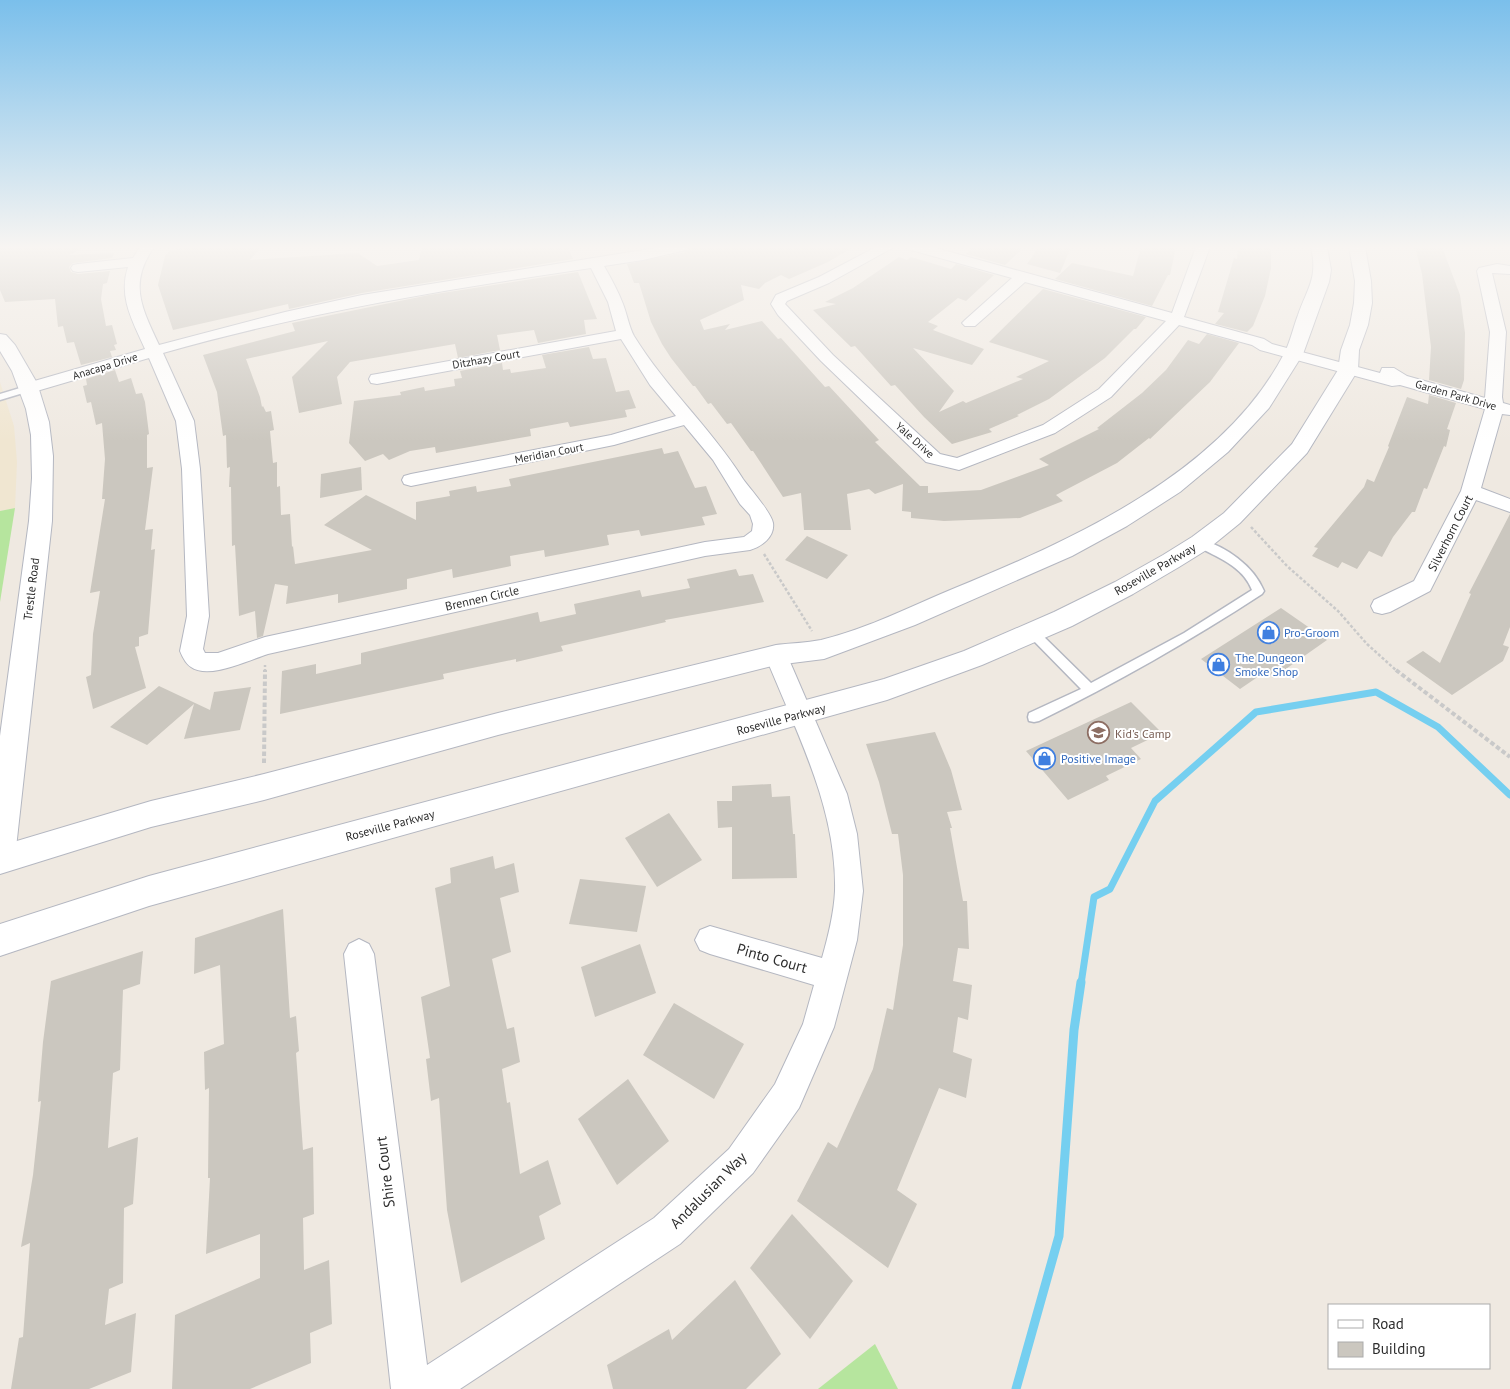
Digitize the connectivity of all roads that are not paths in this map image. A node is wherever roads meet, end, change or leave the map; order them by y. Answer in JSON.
{"nodes":[{"id":1,"x":137,"y":312,"type":"edge"},
{"id":2,"x":307,"y":312,"type":"edge"},
{"id":3,"x":618,"y":312,"type":"edge"},
{"id":4,"x":783,"y":312,"type":"edge"},
{"id":5,"x":983,"y":312,"type":"edge"},
{"id":6,"x":1148,"y":312,"type":"edge"},
{"id":7,"x":1180,"y":312,"type":"edge"},
{"id":8,"x":1311,"y":312,"type":"edge"},
{"id":9,"x":1361,"y":312,"type":"edge"},
{"id":10,"x":1497,"y":312,"type":"edge"},
{"id":11,"x":1175,"y":319,"type":"junction"},
{"id":12,"x":970,"y":323,"type":"dead end"},
{"id":13,"x":1504,"y":333,"type":"edge"},
{"id":14,"x":625,"y":334,"type":"junction"},
{"id":15,"x":0,"y":338,"type":"edge"},
{"id":16,"x":154,"y":351,"type":"junction"},
{"id":17,"x":1296,"y":352,"type":"junction"},
{"id":18,"x":1337,"y":363,"type":"junction"},
{"id":19,"x":377,"y":379,"type":"dead end"},
{"id":20,"x":30,"y":388,"type":"junction"},
{"id":21,"x":0,"y":397,"type":"edge"},
{"id":22,"x":1503,"y":408,"type":"edge"},
{"id":23,"x":686,"y":419,"type":"junction"},
{"id":24,"x":410,"y":480,"type":"dead end"},
{"id":25,"x":1471,"y":491,"type":"junction"},
{"id":26,"x":1510,"y":506,"type":"edge"},
{"id":27,"x":1200,"y":543,"type":"junction"},
{"id":28,"x":1382,"y":606,"type":"dead end"},
{"id":29,"x":1033,"y":633,"type":"junction"},
{"id":30,"x":776,"y":655,"type":"junction"},
{"id":31,"x":1090,"y":690,"type":"junction"},
{"id":32,"x":799,"y":714,"type":"junction"},
{"id":33,"x":1034,"y":717,"type":"dead end"},
{"id":34,"x":0,"y":848,"type":"edge"},
{"id":35,"x":0,"y":860,"type":"edge"},
{"id":36,"x":0,"y":940,"type":"edge"},
{"id":37,"x":710,"y":940,"type":"dead end"},
{"id":38,"x":359,"y":954,"type":"dead end"},
{"id":39,"x":833,"y":976,"type":"junction"},
{"id":40,"x":411,"y":1389,"type":"edge"},
{"id":41,"x":425,"y":1389,"type":"edge"}],
"edges":[{"from":1,"to":16,"type":"street"},
{"from":2,"to":16,"type":"street","name":"Anacapa Drive"},
{"from":3,"to":14,"type":"street"},
{"from":4,"to":11,"type":"street","name":"Yale Drive"},
{"from":5,"to":12,"type":"street"},
{"from":6,"to":11,"type":"street","name":"Garden Park Drive"},
{"from":7,"to":11,"type":"street"},
{"from":8,"to":17,"type":"main road"},
{"from":9,"to":18,"type":"main road","name":"Roseville Parkway"},
{"from":10,"to":13,"type":"street"},
{"from":11,"to":17,"type":"street","name":"Garden Park Drive"},
{"from":13,"to":22,"type":"street"},
{"from":14,"to":19,"type":"street","name":"Ditzhazy Court"},
{"from":14,"to":23,"type":"street"},
{"from":15,"to":20,"type":"main road","name":"Trestle Road"},
{"from":16,"to":20,"type":"street","name":"Anacapa Drive"},
{"from":16,"to":23,"type":"street","name":"Brennen Circle"},
{"from":17,"to":18,"type":"street","name":"Garden Park Drive"},
{"from":17,"to":30,"type":"main road"},
{"from":18,"to":22,"type":"street","name":"Garden Park Drive"},
{"from":18,"to":27,"type":"main road","name":"Roseville Parkway"},
{"from":20,"to":21,"type":"lane"},
{"from":20,"to":34,"type":"main road","name":"Trestle Road"},
{"from":22,"to":25,"type":"street","name":"Silverhorn Court"},
{"from":23,"to":24,"type":"street","name":"Meridian Court"},
{"from":25,"to":26,"type":"street"},
{"from":25,"to":28,"type":"street","name":"Silverhorn Court"},
{"from":27,"to":29,"type":"main road","name":"Roseville Parkway"},
{"from":27,"to":31,"type":"lane"},
{"from":29,"to":31,"type":"lane"},
{"from":29,"to":32,"type":"main road","name":"Roseville Parkway"},
{"from":30,"to":32,"type":"street","name":"Andalusian Way"},
{"from":30,"to":35,"type":"main road"},
{"from":31,"to":33,"type":"lane"},
{"from":32,"to":36,"type":"main road","name":"Roseville Parkway"},
{"from":32,"to":39,"type":"street","name":"Andalusian Way"},
{"from":37,"to":39,"type":"street","name":"Pinto Court"},
{"from":38,"to":40,"type":"street","name":"Shire Court"},
{"from":39,"to":41,"type":"street","name":"Andalusian Way"}]}
